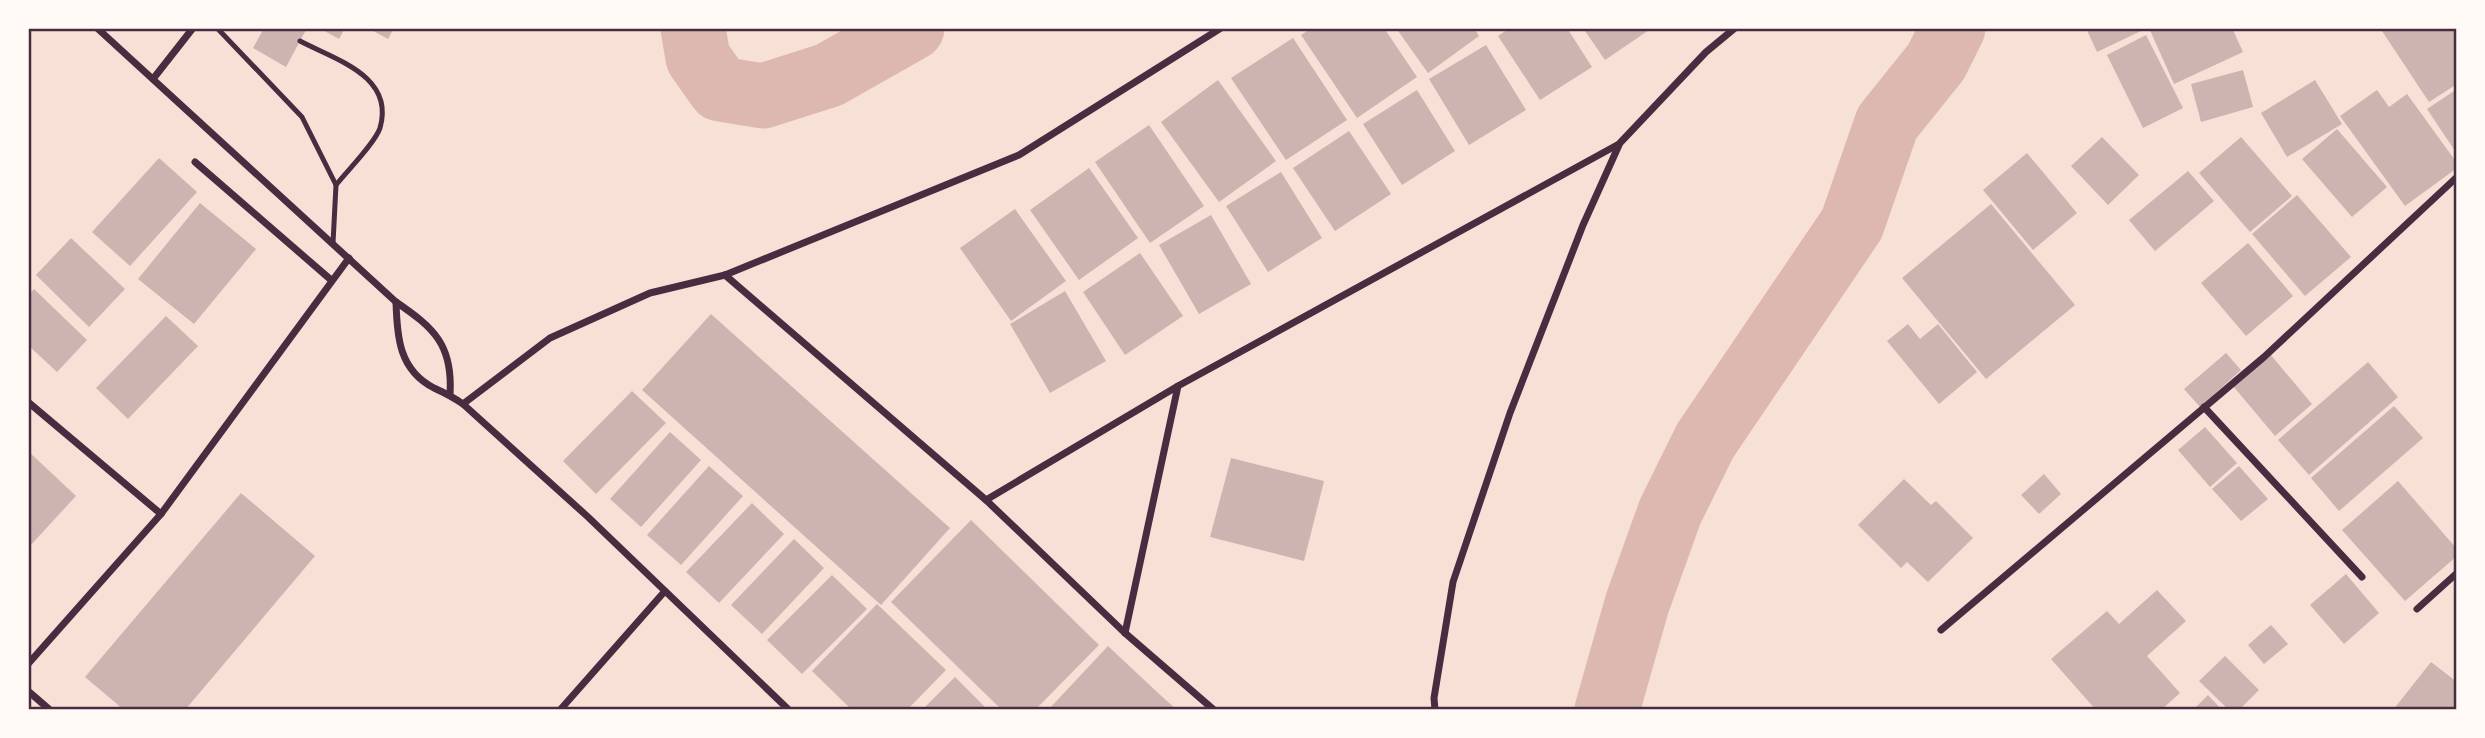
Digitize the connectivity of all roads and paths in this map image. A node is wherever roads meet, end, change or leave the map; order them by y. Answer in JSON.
{"nodes":[{"id":1,"x":97,"y":28,"type":"edge"},
{"id":2,"x":193,"y":28,"type":"edge"},
{"id":3,"x":216,"y":28,"type":"edge"},
{"id":4,"x":1221,"y":28,"type":"edge"},
{"id":5,"x":1735,"y":28,"type":"edge"},
{"id":6,"x":300,"y":41,"type":"dead end"},
{"id":7,"x":153,"y":79,"type":"junction"},
{"id":8,"x":1619,"y":144,"type":"junction"},
{"id":9,"x":195,"y":162,"type":"dead end"},
{"id":10,"x":2457,"y":177,"type":"edge"},
{"id":11,"x":336,"y":185,"type":"junction"},
{"id":12,"x":333,"y":243,"type":"junction"},
{"id":13,"x":349,"y":258,"type":"junction"},
{"id":14,"x":725,"y":275,"type":"junction"},
{"id":15,"x":330,"y":279,"type":"junction"},
{"id":16,"x":396,"y":302,"type":"junction"},
{"id":17,"x":1178,"y":386,"type":"junction"},
{"id":18,"x":450,"y":394,"type":"junction"},
{"id":19,"x":28,"y":402,"type":"edge"},
{"id":20,"x":463,"y":404,"type":"junction"},
{"id":21,"x":2204,"y":407,"type":"junction"},
{"id":22,"x":986,"y":500,"type":"junction"},
{"id":23,"x":161,"y":514,"type":"junction"},
{"id":24,"x":2457,"y":573,"type":"edge"},
{"id":25,"x":2362,"y":577,"type":"dead end"},
{"id":26,"x":665,"y":591,"type":"junction"},
{"id":27,"x":2417,"y":609,"type":"dead end"},
{"id":28,"x":1941,"y":631,"type":"dead end"},
{"id":29,"x":1125,"y":633,"type":"junction"},
{"id":30,"x":28,"y":664,"type":"edge"},
{"id":31,"x":28,"y":691,"type":"edge"},
{"id":32,"x":50,"y":710,"type":"edge"},
{"id":33,"x":560,"y":710,"type":"edge"},
{"id":34,"x":789,"y":710,"type":"edge"},
{"id":35,"x":1214,"y":710,"type":"edge"},
{"id":36,"x":1435,"y":710,"type":"edge"}],
"edges":[{"from":1,"to":7,"type":"street"},
{"from":2,"to":7,"type":"street"},
{"from":3,"to":11,"type":"lane"},
{"from":4,"to":14,"type":"street"},
{"from":5,"to":8,"type":"street"},
{"from":6,"to":11,"type":"lane"},
{"from":7,"to":12,"type":"street"},
{"from":8,"to":17,"type":"street"},
{"from":8,"to":36,"type":"street"},
{"from":9,"to":15,"type":"street"},
{"from":10,"to":21,"type":"street"},
{"from":11,"to":12,"type":"lane"},
{"from":12,"to":13,"type":"street"},
{"from":13,"to":15,"type":"street"},
{"from":13,"to":16,"type":"street"},
{"from":14,"to":20,"type":"street"},
{"from":14,"to":22,"type":"street"},
{"from":15,"to":23,"type":"street"},
{"from":16,"to":18,"type":"street"},
{"from":16,"to":18,"type":"street"},
{"from":17,"to":22,"type":"street"},
{"from":17,"to":29,"type":"street"},
{"from":18,"to":20,"type":"street"},
{"from":19,"to":23,"type":"street"},
{"from":20,"to":26,"type":"street"},
{"from":21,"to":25,"type":"street"},
{"from":21,"to":28,"type":"street"},
{"from":22,"to":29,"type":"street"},
{"from":23,"to":30,"type":"street"},
{"from":24,"to":27,"type":"street"},
{"from":26,"to":33,"type":"street"},
{"from":26,"to":34,"type":"street"},
{"from":29,"to":35,"type":"street"},
{"from":31,"to":32,"type":"street"}]}
